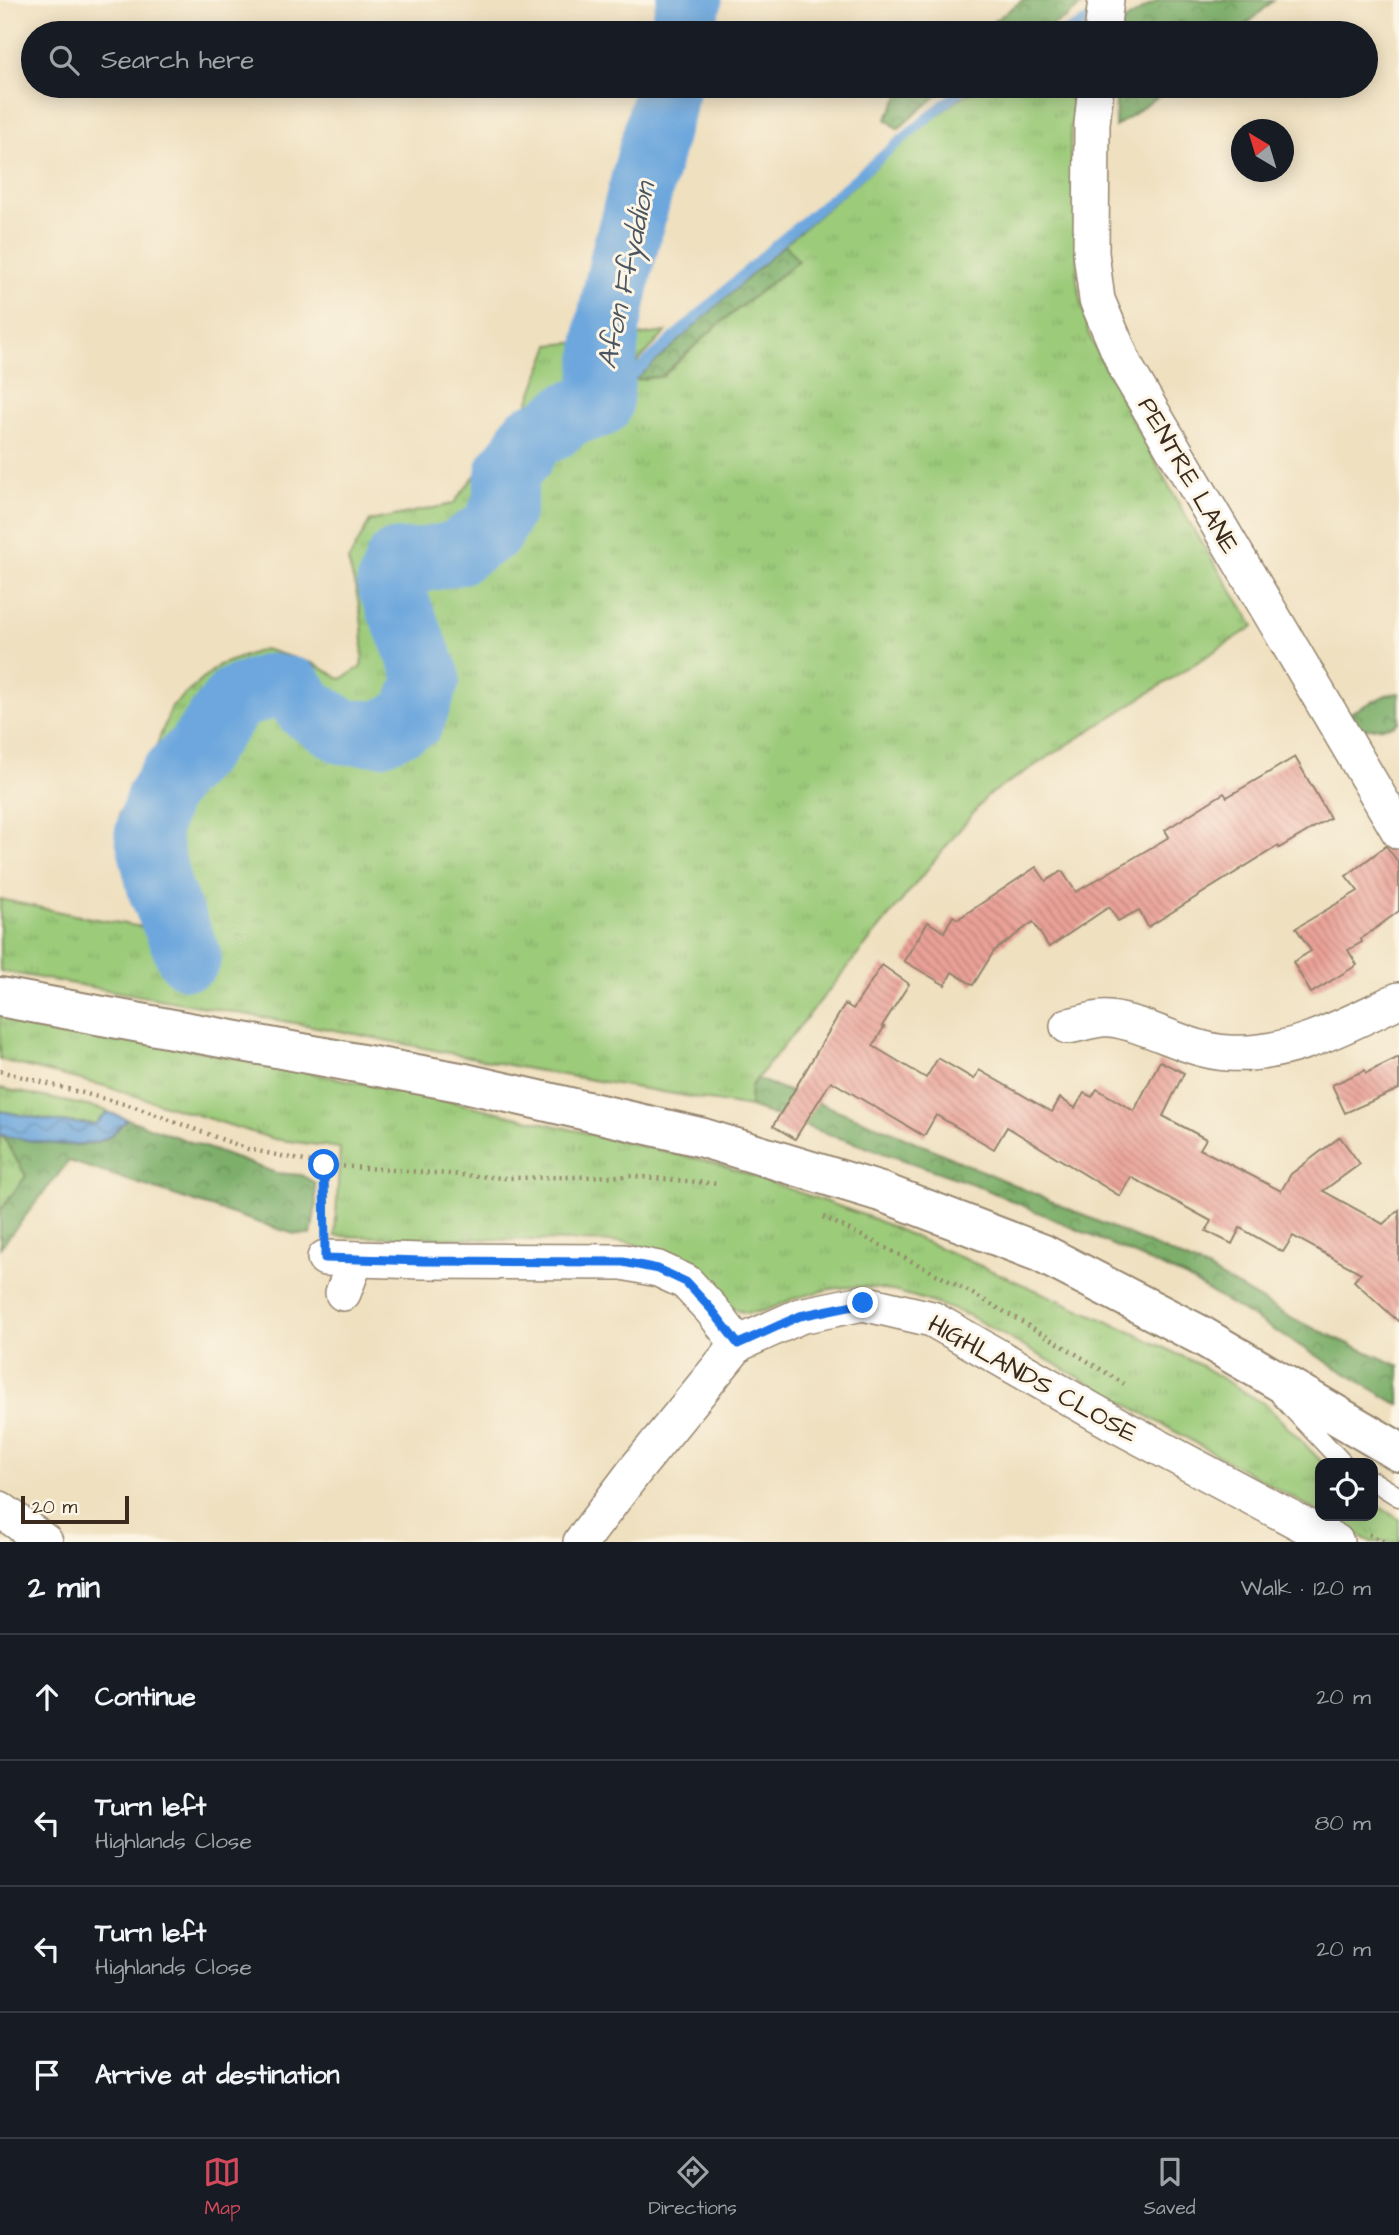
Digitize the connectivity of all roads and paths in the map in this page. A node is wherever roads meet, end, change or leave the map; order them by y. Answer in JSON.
{"nodes":[{"id":1,"x":1106,"y":0,"type":"edge"},
{"id":2,"x":1103,"y":21,"type":"edge"},
{"id":3,"x":1095,"y":98,"type":"edge"},
{"id":4,"x":1399,"y":831,"type":"edge"},
{"id":5,"x":0,"y":997,"type":"edge"},
{"id":6,"x":1399,"y":1000,"type":"edge"},
{"id":7,"x":1068,"y":1026,"type":"dead end"},
{"id":8,"x":324,"y":1165,"type":"dead end"},
{"id":9,"x":341,"y":1258,"type":"junction"},
{"id":10,"x":343,"y":1293,"type":"dead end"},
{"id":11,"x":738,"y":1344,"type":"junction"},
{"id":12,"x":1251,"y":1364,"type":"junction"},
{"id":13,"x":1399,"y":1452,"type":"edge"},
{"id":14,"x":1338,"y":1458,"type":"edge"},
{"id":15,"x":1378,"y":1484,"type":"edge"},
{"id":16,"x":1399,"y":1497,"type":"edge"},
{"id":17,"x":0,"y":1508,"type":"edge"},
{"id":18,"x":45,"y":1542,"type":"edge"},
{"id":19,"x":581,"y":1542,"type":"edge"},
{"id":20,"x":1336,"y":1542,"type":"edge"}],
"edges":[{"from":1,"to":2,"type":"street"},
{"from":3,"to":4,"type":"street","name":"PENTRE LANE"},
{"from":5,"to":12,"type":"main road"},
{"from":6,"to":7,"type":"street"},
{"from":8,"to":9,"type":"path"},
{"from":9,"to":10,"type":"street"},
{"from":9,"to":11,"type":"street"},
{"from":11,"to":19,"type":"street"},
{"from":11,"to":20,"type":"street","name":"HIGHLANDS CLOSE"},
{"from":12,"to":13,"type":"main road"},
{"from":12,"to":14,"type":"lane"},
{"from":15,"to":16,"type":"lane"},
{"from":17,"to":18,"type":"street"}]}
